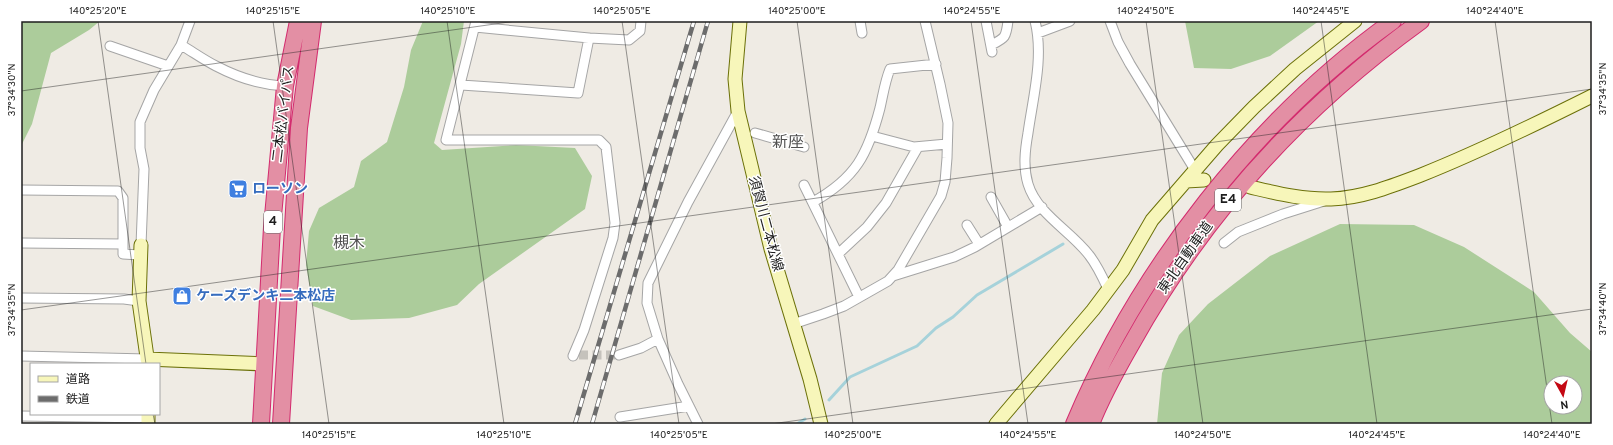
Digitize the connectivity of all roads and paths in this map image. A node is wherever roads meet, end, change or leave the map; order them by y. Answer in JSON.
{"nodes":[{"id":1,"x":190,"y":21,"type":"edge"},
{"id":2,"x":298,"y":21,"type":"edge"},
{"id":3,"x":313,"y":21,"type":"edge"},
{"id":4,"x":641,"y":21,"type":"edge"},
{"id":5,"x":740,"y":21,"type":"edge"},
{"id":6,"x":860,"y":21,"type":"edge"},
{"id":7,"x":925,"y":21,"type":"edge"},
{"id":8,"x":986,"y":21,"type":"edge"},
{"id":9,"x":1008,"y":21,"type":"edge"},
{"id":10,"x":1035,"y":21,"type":"edge"},
{"id":11,"x":1070,"y":21,"type":"edge"},
{"id":12,"x":1110,"y":21,"type":"edge"},
{"id":13,"x":1355,"y":21,"type":"edge"},
{"id":14,"x":1392,"y":21,"type":"edge"},
{"id":15,"x":1421,"y":21,"type":"edge"},
{"id":16,"x":475,"y":24,"type":"edge"},
{"id":17,"x":862,"y":33,"type":"dead end"},
{"id":18,"x":1038,"y":33,"type":"junction"},
{"id":19,"x":589,"y":38,"type":"junction"},
{"id":20,"x":182,"y":45,"type":"junction"},
{"id":21,"x":110,"y":46,"type":"dead end"},
{"id":22,"x":936,"y":64,"type":"junction"},
{"id":23,"x":168,"y":66,"type":"junction"},
{"id":24,"x":461,"y":84,"type":"junction"},
{"id":25,"x":285,"y":86,"type":"junction"},
{"id":26,"x":1592,"y":96,"type":"edge"},
{"id":27,"x":738,"y":111,"type":"junction"},
{"id":28,"x":755,"y":133,"type":"dead end"},
{"id":29,"x":872,"y":136,"type":"junction"},
{"id":30,"x":947,"y":144,"type":"junction"},
{"id":31,"x":804,"y":147,"type":"dead end"},
{"id":32,"x":918,"y":147,"type":"junction"},
{"id":33,"x":1200,"y":175,"type":"junction"},
{"id":34,"x":804,"y":185,"type":"dead end"},
{"id":35,"x":1250,"y":187,"type":"dead end"},
{"id":36,"x":21,"y":190,"type":"edge"},
{"id":37,"x":991,"y":197,"type":"dead end"},
{"id":38,"x":1331,"y":199,"type":"junction"},
{"id":39,"x":813,"y":202,"type":"junction"},
{"id":40,"x":1042,"y":207,"type":"junction"},
{"id":41,"x":967,"y":225,"type":"dead end"},
{"id":42,"x":1008,"y":227,"type":"junction"},
{"id":43,"x":21,"y":243,"type":"edge"},
{"id":44,"x":1224,"y":243,"type":"dead end"},
{"id":45,"x":123,"y":244,"type":"junction"},
{"id":46,"x":979,"y":244,"type":"junction"},
{"id":47,"x":140,"y":250,"type":"junction"},
{"id":48,"x":838,"y":254,"type":"junction"},
{"id":49,"x":893,"y":276,"type":"junction"},
{"id":50,"x":1108,"y":289,"type":"junction"},
{"id":51,"x":859,"y":297,"type":"junction"},
{"id":52,"x":21,"y":298,"type":"edge"},
{"id":53,"x":139,"y":300,"type":"junction"},
{"id":54,"x":793,"y":324,"type":"junction"},
{"id":55,"x":658,"y":339,"type":"junction"},
{"id":56,"x":619,"y":355,"type":"tunnel mouth"},
{"id":57,"x":21,"y":356,"type":"edge"},
{"id":58,"x":573,"y":356,"type":"dead end"},
{"id":59,"x":148,"y":362,"type":"edge"},
{"id":60,"x":265,"y":364,"type":"junction"},
{"id":61,"x":689,"y":406,"type":"junction"},
{"id":62,"x":21,"y":416,"type":"edge"},
{"id":63,"x":620,"y":417,"type":"dead end"},
{"id":64,"x":148,"y":418,"type":"edge"},
{"id":65,"x":104,"y":421,"type":"edge"},
{"id":66,"x":261,"y":424,"type":"edge"},
{"id":67,"x":281,"y":424,"type":"edge"},
{"id":68,"x":698,"y":424,"type":"edge"},
{"id":69,"x":821,"y":424,"type":"edge"},
{"id":70,"x":996,"y":424,"type":"edge"},
{"id":71,"x":1074,"y":424,"type":"edge"},
{"id":72,"x":1091,"y":424,"type":"edge"}],
"edges":[{"from":1,"to":20,"type":"street"},
{"from":2,"to":25,"type":"highway","name":"二本松バイパス","number":"4"},
{"from":3,"to":67,"type":"highway","name":"二本松バイパス","number":"4"},
{"from":4,"to":19,"type":"street"},
{"from":5,"to":27,"type":"street","name":"須賀川二本松線"},
{"from":6,"to":17,"type":"street"},
{"from":7,"to":22,"type":"street"},
{"from":8,"to":9,"type":"street"},
{"from":10,"to":18,"type":"street"},
{"from":11,"to":18,"type":"street"},
{"from":12,"to":33,"type":"street"},
{"from":13,"to":33,"type":"street"},
{"from":14,"to":71,"type":"highway","name":"東北自動車道","number":"E4"},
{"from":15,"to":72,"type":"highway","name":"東北自動車道","number":"E4"},
{"from":16,"to":19,"type":"street"},
{"from":16,"to":24,"type":"street"},
{"from":18,"to":40,"type":"street"},
{"from":19,"to":24,"type":"street"},
{"from":20,"to":23,"type":"street"},
{"from":20,"to":25,"type":"street"},
{"from":21,"to":23,"type":"street"},
{"from":22,"to":29,"type":"street"},
{"from":22,"to":30,"type":"street"},
{"from":23,"to":47,"type":"street"},
{"from":24,"to":58,"type":"street"},
{"from":25,"to":60,"type":"highway","name":"二本松バイパス","number":"4"},
{"from":26,"to":38,"type":"street"},
{"from":27,"to":54,"type":"street","name":"須賀川二本松線"},
{"from":27,"to":55,"type":"street"},
{"from":28,"to":31,"type":"street"},
{"from":29,"to":32,"type":"street"},
{"from":29,"to":39,"type":"street"},
{"from":30,"to":32,"type":"street"},
{"from":30,"to":49,"type":"street"},
{"from":32,"to":48,"type":"street"},
{"from":33,"to":50,"type":"street"},
{"from":34,"to":39,"type":"street"},
{"from":35,"to":38,"type":"street"},
{"from":36,"to":45,"type":"street"},
{"from":37,"to":42,"type":"street"},
{"from":38,"to":44,"type":"street"},
{"from":39,"to":48,"type":"street"},
{"from":40,"to":42,"type":"street"},
{"from":40,"to":50,"type":"street"},
{"from":41,"to":46,"type":"street"},
{"from":42,"to":46,"type":"street"},
{"from":43,"to":45,"type":"street"},
{"from":45,"to":47,"type":"street"},
{"from":46,"to":49,"type":"street"},
{"from":47,"to":53,"type":"street"},
{"from":48,"to":51,"type":"street"},
{"from":49,"to":51,"type":"street"},
{"from":50,"to":70,"type":"street"},
{"from":51,"to":54,"type":"street"},
{"from":52,"to":53,"type":"street"},
{"from":53,"to":59,"type":"street"},
{"from":54,"to":69,"type":"street","name":"須賀川二本松線"},
{"from":55,"to":56,"type":"street"},
{"from":55,"to":61,"type":"street"},
{"from":57,"to":59,"type":"street"},
{"from":59,"to":60,"type":"street"},
{"from":60,"to":66,"type":"highway","name":"二本松バイパス","number":"4"},
{"from":61,"to":63,"type":"street"},
{"from":61,"to":68,"type":"street"},
{"from":62,"to":65,"type":"street"},
{"from":64,"to":65,"type":"street"}]}
